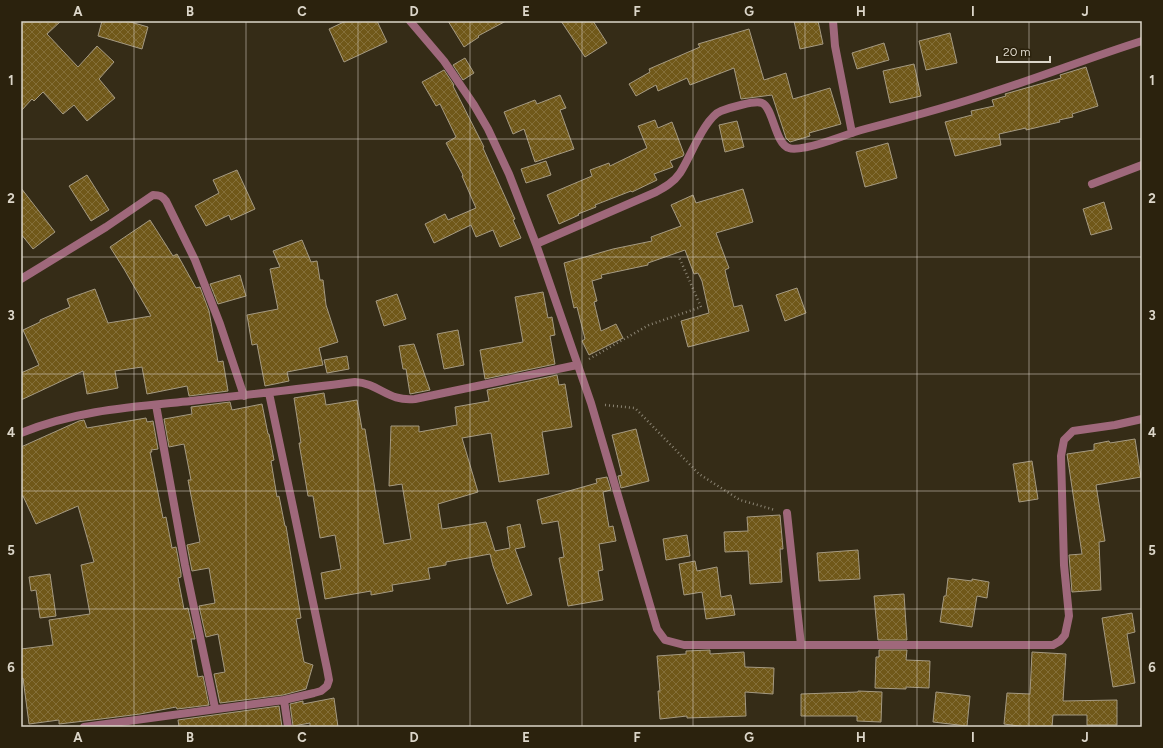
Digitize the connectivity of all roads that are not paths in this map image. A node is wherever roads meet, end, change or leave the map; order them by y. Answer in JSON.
{"nodes":[{"id":1,"x":410,"y":21,"type":"edge"},
{"id":2,"x":833,"y":21,"type":"edge"},
{"id":3,"x":1142,"y":41,"type":"edge"},
{"id":4,"x":852,"y":132,"type":"junction"},
{"id":5,"x":1142,"y":166,"type":"edge"},
{"id":6,"x":1092,"y":184,"type":"dead end"},
{"id":7,"x":536,"y":244,"type":"junction"},
{"id":8,"x":21,"y":279,"type":"edge"},
{"id":9,"x":578,"y":365,"type":"junction"},
{"id":10,"x":269,"y":393,"type":"junction"},
{"id":11,"x":244,"y":396,"type":"junction"},
{"id":12,"x":156,"y":405,"type":"junction"},
{"id":13,"x":1142,"y":419,"type":"edge"},
{"id":14,"x":21,"y":433,"type":"edge"},
{"id":15,"x":787,"y":513,"type":"road end"},
{"id":16,"x":801,"y":645,"type":"junction"},
{"id":17,"x":284,"y":700,"type":"junction"},
{"id":18,"x":215,"y":708,"type":"junction"},
{"id":19,"x":84,"y":727,"type":"edge"},
{"id":20,"x":288,"y":727,"type":"edge"}],
"edges":[{"from":1,"to":7,"type":"street"},
{"from":2,"to":4,"type":"street"},
{"from":3,"to":4,"type":"street"},
{"from":4,"to":7,"type":"street"},
{"from":5,"to":6,"type":"street"},
{"from":7,"to":9,"type":"street"},
{"from":8,"to":11,"type":"street"},
{"from":9,"to":10,"type":"street"},
{"from":9,"to":16,"type":"street"},
{"from":10,"to":11,"type":"street"},
{"from":10,"to":17,"type":"street"},
{"from":11,"to":12,"type":"street"},
{"from":12,"to":14,"type":"street"},
{"from":12,"to":18,"type":"street"},
{"from":13,"to":16,"type":"street"},
{"from":15,"to":16,"type":"street"},
{"from":17,"to":18,"type":"street"},
{"from":17,"to":20,"type":"street"},
{"from":18,"to":19,"type":"street"}]}
